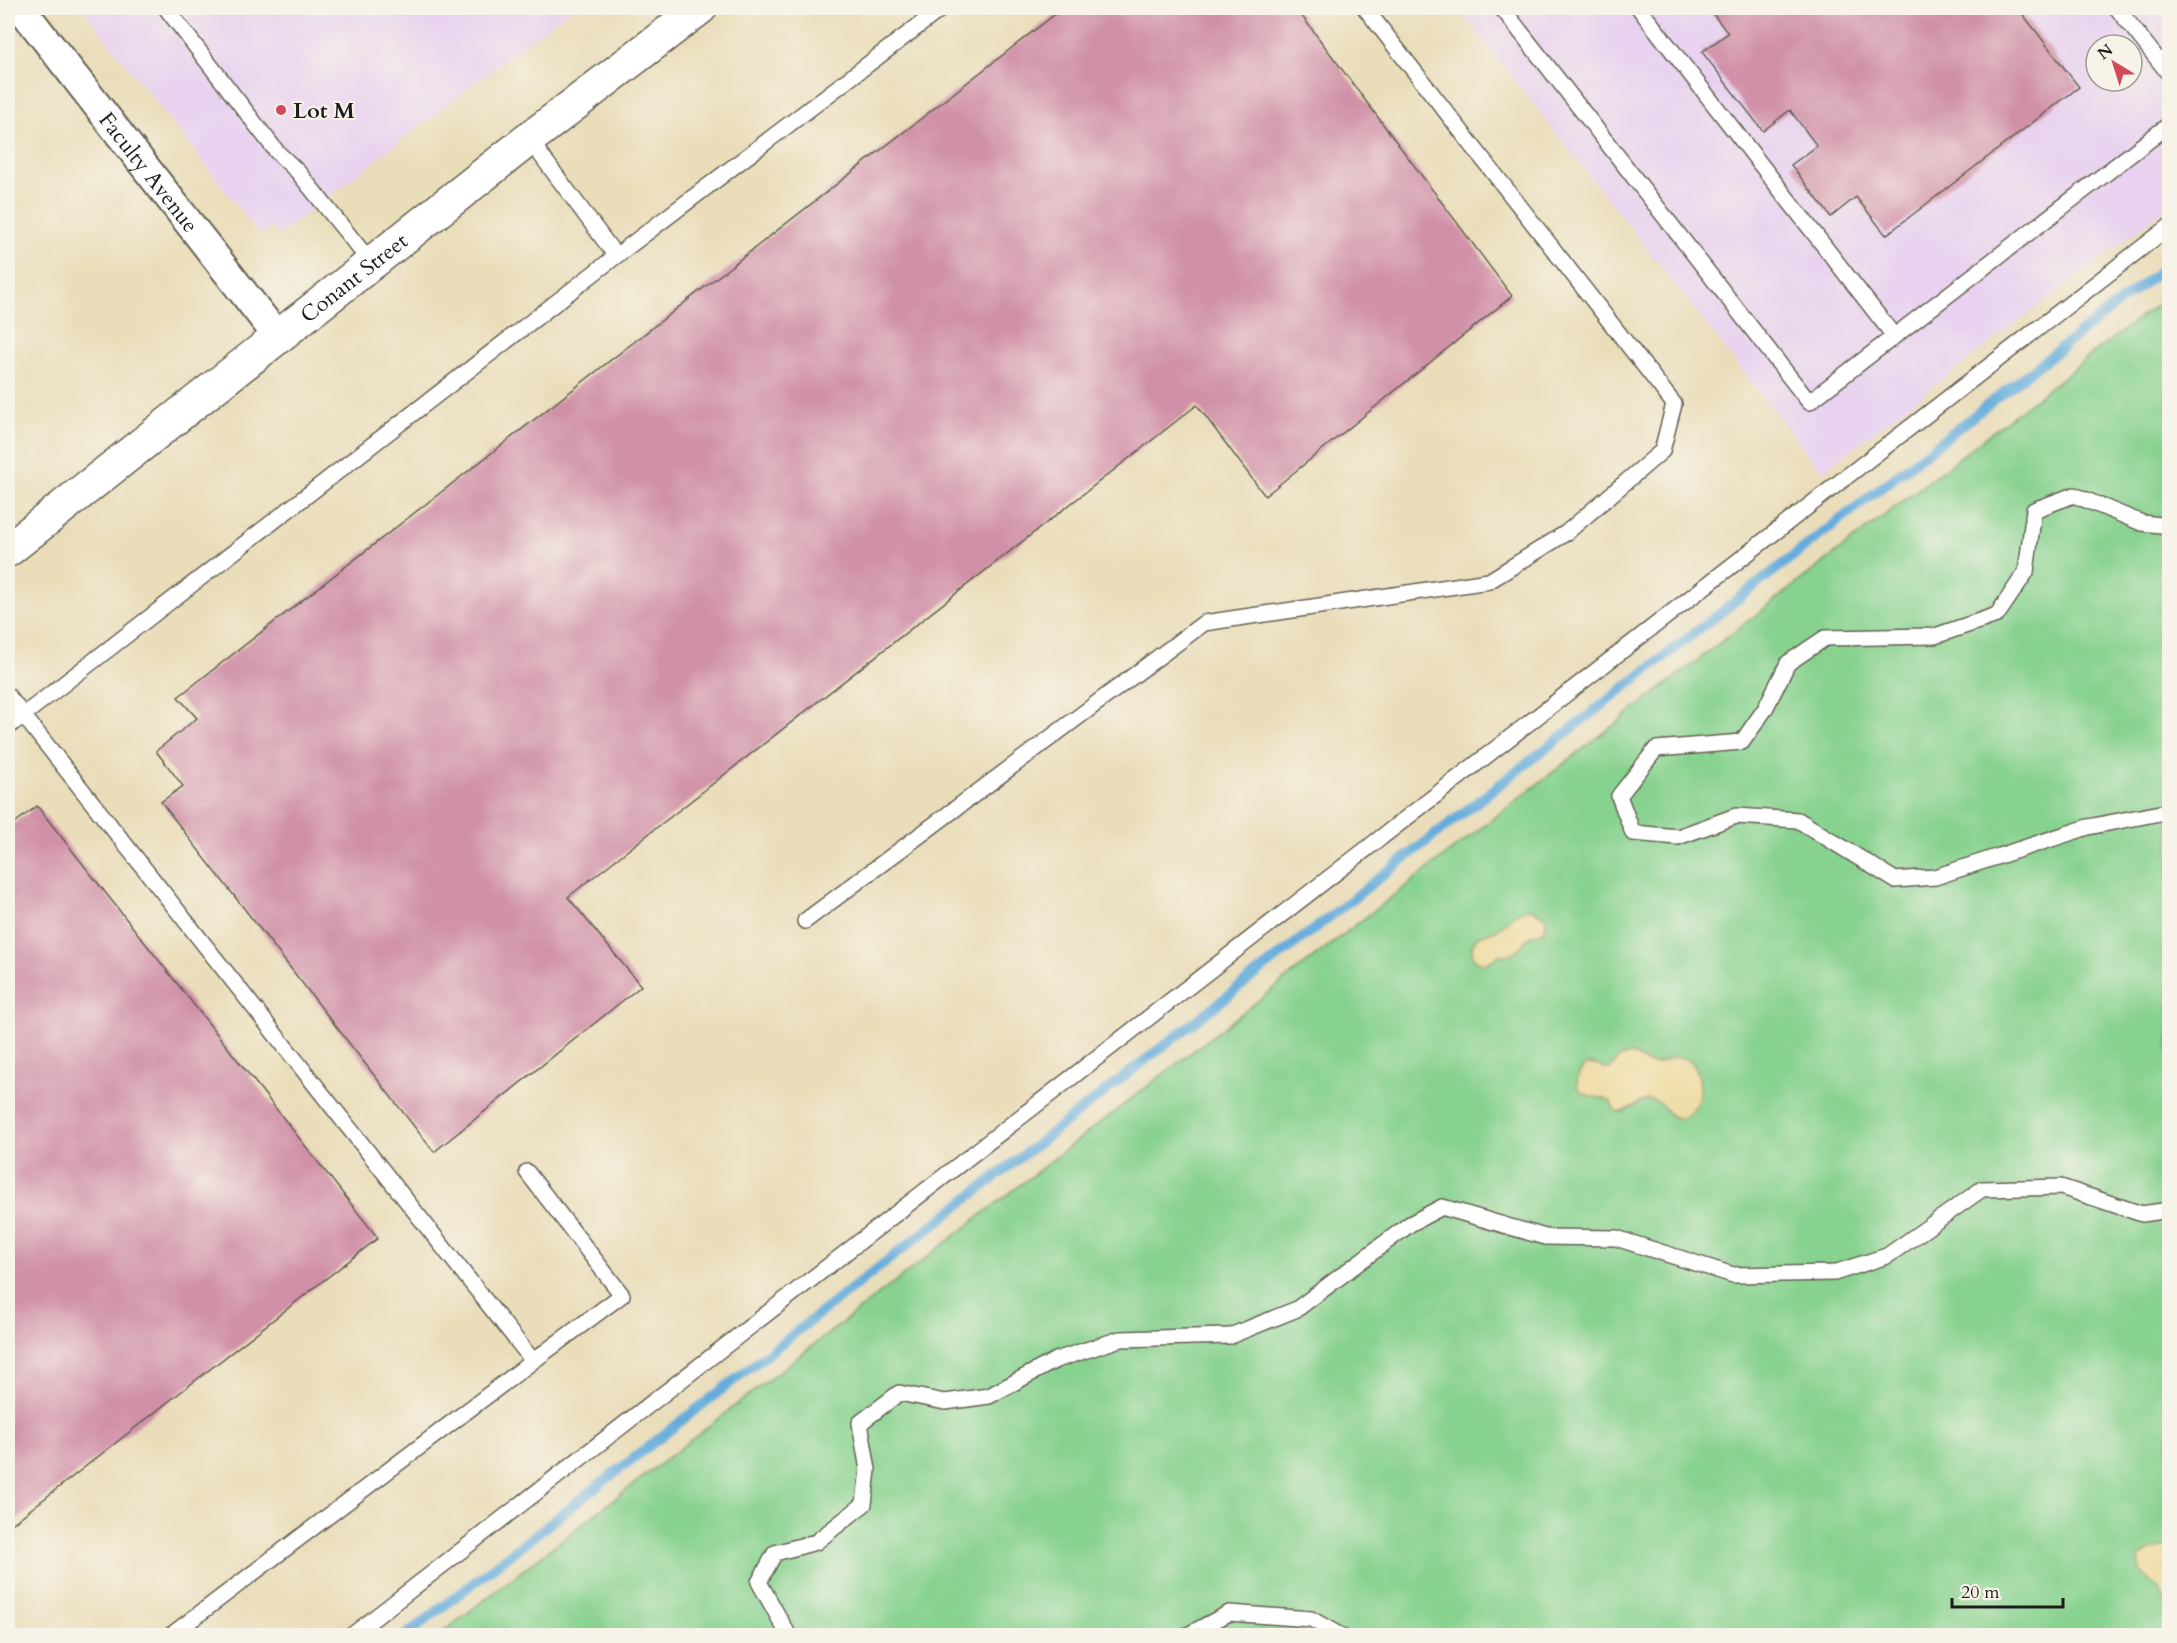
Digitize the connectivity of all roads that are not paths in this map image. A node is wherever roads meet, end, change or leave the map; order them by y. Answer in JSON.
{"nodes":[{"id":1,"x":21,"y":8,"type":"edge"},
{"id":2,"x":166,"y":8,"type":"edge"},
{"id":3,"x":700,"y":8,"type":"edge"},
{"id":4,"x":942,"y":8,"type":"edge"},
{"id":5,"x":1365,"y":8,"type":"edge"},
{"id":6,"x":1502,"y":8,"type":"edge"},
{"id":7,"x":1640,"y":8,"type":"edge"},
{"id":8,"x":2117,"y":8,"type":"edge"},
{"id":9,"x":2169,"y":75,"type":"edge"},
{"id":10,"x":2169,"y":124,"type":"edge"},
{"id":11,"x":529,"y":139,"type":"junction"},
{"id":12,"x":2169,"y":226,"type":"edge"},
{"id":13,"x":616,"y":255,"type":"junction"},
{"id":14,"x":372,"y":264,"type":"junction"},
{"id":15,"x":1894,"y":336,"type":"junction"},
{"id":16,"x":278,"y":337,"type":"junction"},
{"id":17,"x":2169,"y":526,"type":"edge"},
{"id":18,"x":8,"y":550,"type":"edge"},
{"id":19,"x":8,"y":696,"type":"edge"},
{"id":20,"x":23,"y":715,"type":"junction"},
{"id":21,"x":8,"y":727,"type":"edge"},
{"id":22,"x":2169,"y":813,"type":"edge"},
{"id":23,"x":805,"y":921,"type":"dead end"},
{"id":24,"x":527,"y":1172,"type":"dead end"},
{"id":25,"x":2169,"y":1210,"type":"edge"},
{"id":26,"x":533,"y":1361,"type":"junction"},
{"id":27,"x":170,"y":1635,"type":"edge"},
{"id":28,"x":351,"y":1635,"type":"edge"},
{"id":29,"x":789,"y":1635,"type":"edge"},
{"id":30,"x":1186,"y":1635,"type":"edge"},
{"id":31,"x":1341,"y":1635,"type":"edge"}],
"edges":[{"from":1,"to":16,"type":"street","name":"Faculty Avenue"},
{"from":2,"to":14,"type":"lane"},
{"from":3,"to":11,"type":"street","name":"Conant Street"},
{"from":4,"to":13,"type":"lane"},
{"from":5,"to":23,"type":"lane"},
{"from":6,"to":15,"type":"lane"},
{"from":7,"to":15,"type":"lane"},
{"from":8,"to":9,"type":"lane"},
{"from":10,"to":15,"type":"lane"},
{"from":11,"to":13,"type":"lane"},
{"from":11,"to":14,"type":"street","name":"Conant Street"},
{"from":12,"to":28,"type":"lane"},
{"from":13,"to":20,"type":"lane"},
{"from":14,"to":16,"type":"street","name":"Conant Street"},
{"from":16,"to":18,"type":"street","name":"Conant Street"},
{"from":17,"to":22,"type":"lane"},
{"from":19,"to":20,"type":"lane"},
{"from":20,"to":21,"type":"lane"},
{"from":20,"to":26,"type":"lane"},
{"from":24,"to":26,"type":"lane"},
{"from":25,"to":29,"type":"lane"},
{"from":26,"to":27,"type":"lane"},
{"from":30,"to":31,"type":"lane"}]}
